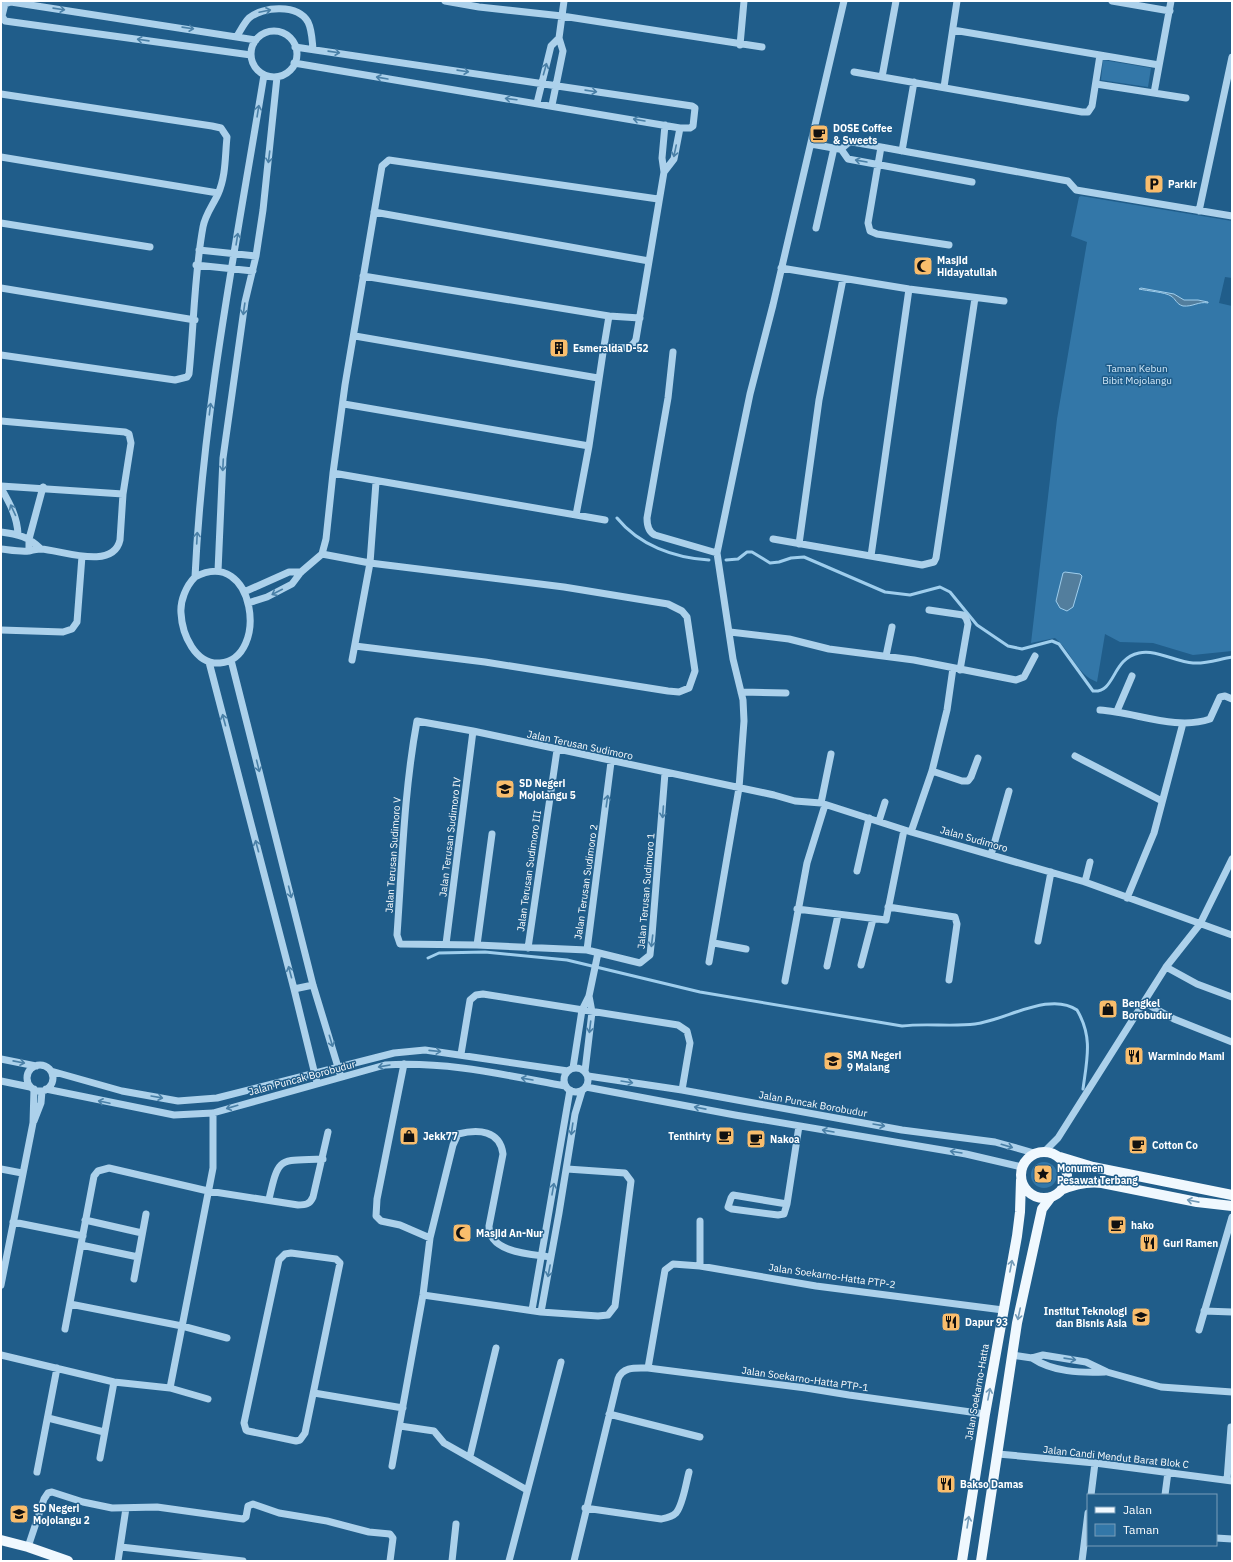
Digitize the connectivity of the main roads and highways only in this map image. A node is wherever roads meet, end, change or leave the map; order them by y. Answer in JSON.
{"nodes":[{"id":1,"x":1060,"y":1157,"type":"junction"},
{"id":2,"x":1021,"y":1180,"type":"junction"},
{"id":3,"x":1061,"y":1190,"type":"junction"},
{"id":4,"x":1232,"y":1195,"type":"edge"},
{"id":5,"x":1051,"y":1197,"type":"junction"},
{"id":6,"x":1232,"y":1206,"type":"edge"},
{"id":7,"x":980,"y":1452,"type":"junction"},
{"id":8,"x":998,"y":1454,"type":"junction"},
{"id":9,"x":1,"y":1540,"type":"edge"},
{"id":10,"x":68,"y":1561,"type":"edge"},
{"id":11,"x":962,"y":1561,"type":"edge"},
{"id":12,"x":981,"y":1561,"type":"edge"}],
"edges":[{"from":1,"to":2,"type":"main road","name":"Jalan Soekarno-Hatta"},
{"from":1,"to":3,"type":"main road"},
{"from":1,"to":4,"type":"main road"},
{"from":2,"to":5,"type":"main road"},
{"from":7,"to":2,"type":"main road","name":"Jalan Soekarno-Hatta","one_way":true},
{"from":3,"to":5,"type":"main road"},
{"from":6,"to":3,"type":"main road","one_way":true},
{"from":5,"to":8,"type":"main road","one_way":true},
{"from":7,"to":8,"type":"main road"},
{"from":11,"to":7,"type":"main road","name":"Jalan Soekarno-Hatta","one_way":true},
{"from":8,"to":12,"type":"main road"},
{"from":9,"to":10,"type":"main road"}]}
